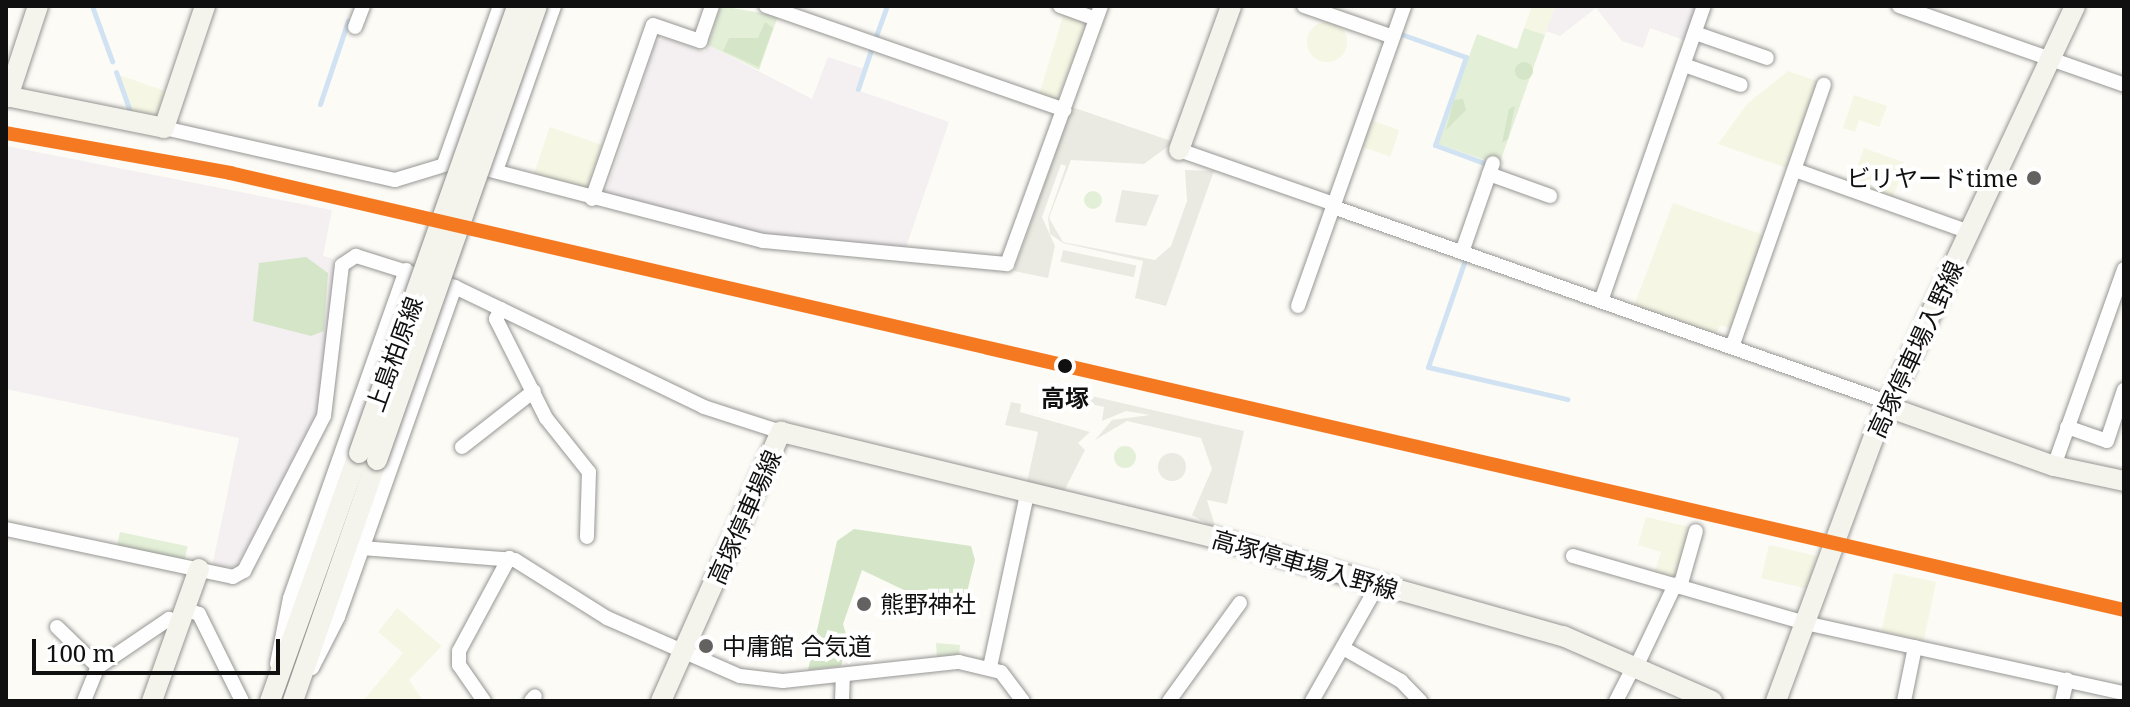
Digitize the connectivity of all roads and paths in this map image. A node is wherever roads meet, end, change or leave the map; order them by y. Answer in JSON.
{"nodes":[{"id":1,"x":38,"y":6,"type":"edge"},
{"id":2,"x":205,"y":6,"type":"edge"},
{"id":3,"x":344,"y":6,"type":"edge"},
{"id":4,"x":500,"y":6,"type":"edge"},
{"id":5,"x":517,"y":6,"type":"edge"},
{"id":6,"x":537,"y":6,"type":"edge"},
{"id":7,"x":554,"y":6,"type":"edge"},
{"id":8,"x":712,"y":6,"type":"edge"},
{"id":9,"x":766,"y":6,"type":"edge"},
{"id":10,"x":1060,"y":6,"type":"edge"},
{"id":11,"x":1231,"y":6,"type":"edge"},
{"id":12,"x":1304,"y":6,"type":"edge"},
{"id":13,"x":1404,"y":6,"type":"edge"},
{"id":14,"x":1704,"y":6,"type":"edge"},
{"id":15,"x":1899,"y":6,"type":"edge"},
{"id":16,"x":2075,"y":6,"type":"edge"},
{"id":17,"x":362,"y":9,"type":"edge"},
{"id":18,"x":1099,"y":12,"type":"edge"},
{"id":19,"x":355,"y":27,"type":"dead end"},
{"id":20,"x":1695,"y":33,"type":"junction"},
{"id":21,"x":1393,"y":37,"type":"junction"},
{"id":22,"x":1767,"y":58,"type":"dead end"},
{"id":23,"x":2050,"y":59,"type":"junction"},
{"id":24,"x":1684,"y":65,"type":"junction"},
{"id":25,"x":1741,"y":85,"type":"dead end"},
{"id":26,"x":1824,"y":85,"type":"dead end"},
{"id":27,"x":2124,"y":85,"type":"edge"},
{"id":28,"x":7,"y":97,"type":"edge"},
{"id":29,"x":1064,"y":110,"type":"junction"},
{"id":30,"x":164,"y":128,"type":"junction"},
{"id":31,"x":1179,"y":150,"type":"joint"},
{"id":32,"x":1795,"y":170,"type":"junction"},
{"id":33,"x":1550,"y":196,"type":"dead end"},
{"id":34,"x":592,"y":199,"type":"junction"},
{"id":35,"x":1334,"y":205,"type":"junction"},
{"id":36,"x":1969,"y":232,"type":"junction"},
{"id":37,"x":1462,"y":252,"type":"junction"},
{"id":38,"x":2124,"y":269,"type":"edge"},
{"id":39,"x":406,"y":270,"type":"junction"},
{"id":40,"x":455,"y":287,"type":"junction"},
{"id":41,"x":1601,"y":301,"type":"junction"},
{"id":42,"x":1298,"y":306,"type":"dead end"},
{"id":43,"x":501,"y":309,"type":"junction"},
{"id":44,"x":1732,"y":347,"type":"junction"},
{"id":45,"x":2124,"y":390,"type":"edge"},
{"id":46,"x":534,"y":391,"type":"junction"},
{"id":47,"x":1889,"y":405,"type":"junction"},
{"id":48,"x":2067,"y":427,"type":"junction"},
{"id":49,"x":781,"y":432,"type":"junction"},
{"id":50,"x":462,"y":447,"type":"dead end"},
{"id":51,"x":368,"y":456,"type":"junction"},
{"id":52,"x":2054,"y":466,"type":"junction"},
{"id":53,"x":2124,"y":481,"type":"edge"},
{"id":54,"x":1027,"y":494,"type":"junction"},
{"id":55,"x":1074,"y":506,"type":"joint"},
{"id":56,"x":6,"y":529,"type":"edge"},
{"id":57,"x":1696,"y":531,"type":"dead end"},
{"id":58,"x":587,"y":537,"type":"dead end"},
{"id":59,"x":362,"y":548,"type":"junction"},
{"id":60,"x":1573,"y":556,"type":"dead end"},
{"id":61,"x":509,"y":558,"type":"junction"},
{"id":62,"x":199,"y":569,"type":"junction"},
{"id":63,"x":1378,"y":585,"type":"junction"},
{"id":64,"x":1678,"y":586,"type":"junction"},
{"id":65,"x":1240,"y":603,"type":"dead end"},
{"id":66,"x":182,"y":616,"type":"junction"},
{"id":67,"x":1805,"y":623,"type":"junction"},
{"id":68,"x":57,"y":627,"type":"dead end"},
{"id":69,"x":1915,"y":647,"type":"junction"},
{"id":70,"x":1343,"y":648,"type":"junction"},
{"id":71,"x":683,"y":652,"type":"junction"},
{"id":72,"x":1636,"y":664,"type":"junction"},
{"id":73,"x":98,"y":667,"type":"junction"},
{"id":74,"x":990,"y":667,"type":"junction"},
{"id":75,"x":843,"y":677,"type":"junction"},
{"id":76,"x":2067,"y":680,"type":"junction"},
{"id":77,"x":2124,"y":693,"type":"edge"},
{"id":78,"x":271,"y":698,"type":"edge"},
{"id":79,"x":84,"y":701,"type":"edge"},
{"id":80,"x":152,"y":701,"type":"edge"},
{"id":81,"x":242,"y":701,"type":"edge"},
{"id":82,"x":293,"y":701,"type":"edge"},
{"id":83,"x":484,"y":701,"type":"edge"},
{"id":84,"x":661,"y":701,"type":"edge"},
{"id":85,"x":842,"y":701,"type":"edge"},
{"id":86,"x":1023,"y":701,"type":"edge"},
{"id":87,"x":1169,"y":701,"type":"edge"},
{"id":88,"x":1312,"y":701,"type":"edge"},
{"id":89,"x":1420,"y":701,"type":"edge"},
{"id":90,"x":1616,"y":701,"type":"edge"},
{"id":91,"x":1712,"y":701,"type":"edge"},
{"id":92,"x":1776,"y":701,"type":"edge"},
{"id":93,"x":1904,"y":701,"type":"edge"},
{"id":94,"x":2062,"y":701,"type":"edge"}],
"edges":[{"from":1,"to":28,"type":"street"},
{"from":2,"to":30,"type":"street"},
{"from":3,"to":17,"type":"street"},
{"from":4,"to":30,"type":"street"},
{"from":5,"to":51,"type":"street","name":"上島柏原線","bridge":true},
{"from":6,"to":51,"type":"street","name":"上島柏原線","bridge":true},
{"from":7,"to":34,"type":"street"},
{"from":8,"to":34,"type":"street"},
{"from":9,"to":29,"type":"street"},
{"from":10,"to":18,"type":"street"},
{"from":11,"to":31,"type":"street"},
{"from":12,"to":21,"type":"street"},
{"from":13,"to":21,"type":"street"},
{"from":14,"to":20,"type":"street"},
{"from":15,"to":23,"type":"street"},
{"from":16,"to":23,"type":"street","name":"高塚停車場入野線"},
{"from":17,"to":19,"type":"street"},
{"from":18,"to":29,"type":"street"},
{"from":20,"to":22,"type":"street"},
{"from":20,"to":24,"type":"street"},
{"from":21,"to":35,"type":"street"},
{"from":23,"to":27,"type":"street"},
{"from":23,"to":36,"type":"street","name":"高塚停車場入野線"},
{"from":24,"to":25,"type":"street"},
{"from":24,"to":41,"type":"street"},
{"from":26,"to":32,"type":"street"},
{"from":28,"to":30,"type":"street"},
{"from":29,"to":34,"type":"street"},
{"from":31,"to":35,"type":"street"},
{"from":32,"to":36,"type":"street"},
{"from":32,"to":44,"type":"street"},
{"from":33,"to":37,"type":"street"},
{"from":35,"to":37,"type":"street"},
{"from":35,"to":42,"type":"street"},
{"from":36,"to":47,"type":"street","name":"高塚停車場入野線"},
{"from":37,"to":41,"type":"street"},
{"from":38,"to":48,"type":"street"},
{"from":39,"to":40,"type":"street"},
{"from":39,"to":62,"type":"street"},
{"from":39,"to":78,"type":"street"},
{"from":40,"to":43,"type":"street"},
{"from":40,"to":59,"type":"street"},
{"from":41,"to":44,"type":"street"},
{"from":43,"to":46,"type":"street"},
{"from":43,"to":49,"type":"street"},
{"from":44,"to":47,"type":"street"},
{"from":45,"to":48,"type":"street"},
{"from":46,"to":50,"type":"street"},
{"from":46,"to":58,"type":"street"},
{"from":47,"to":52,"type":"street"},
{"from":47,"to":67,"type":"street","name":"高塚停車場入野線"},
{"from":48,"to":52,"type":"street"},
{"from":49,"to":54,"type":"street","name":"高塚停車場線"},
{"from":49,"to":71,"type":"street","name":"高塚停車場線"},
{"from":51,"to":78,"type":"street","name":"上島柏原線"},
{"from":51,"to":82,"type":"street","name":"上島柏原線"},
{"from":52,"to":53,"type":"street"},
{"from":54,"to":55,"type":"street","name":"高塚停車場線"},
{"from":54,"to":74,"type":"street"},
{"from":55,"to":63,"type":"street","name":"高塚停車場入野線"},
{"from":56,"to":62,"type":"street"},
{"from":57,"to":64,"type":"street"},
{"from":59,"to":61,"type":"street"},
{"from":59,"to":82,"type":"street"},
{"from":60,"to":64,"type":"street"},
{"from":61,"to":71,"type":"street"},
{"from":61,"to":83,"type":"street"},
{"from":62,"to":66,"type":"street"},
{"from":63,"to":70,"type":"street"},
{"from":63,"to":72,"type":"street","name":"高塚停車場入野線"},
{"from":64,"to":67,"type":"street"},
{"from":64,"to":72,"type":"street"},
{"from":65,"to":87,"type":"street"},
{"from":66,"to":73,"type":"street"},
{"from":66,"to":80,"type":"street"},
{"from":66,"to":81,"type":"street"},
{"from":67,"to":69,"type":"street"},
{"from":67,"to":92,"type":"street","name":"高塚停車場入野線"},
{"from":68,"to":73,"type":"street"},
{"from":69,"to":76,"type":"street"},
{"from":69,"to":93,"type":"street"},
{"from":70,"to":88,"type":"street"},
{"from":70,"to":89,"type":"street"},
{"from":71,"to":75,"type":"street"},
{"from":71,"to":84,"type":"street","name":"高塚停車場線"},
{"from":72,"to":90,"type":"street"},
{"from":72,"to":91,"type":"street","name":"高塚停車場入野線"},
{"from":73,"to":79,"type":"street"},
{"from":74,"to":75,"type":"street"},
{"from":74,"to":86,"type":"street"},
{"from":75,"to":85,"type":"street"},
{"from":76,"to":77,"type":"street"},
{"from":76,"to":94,"type":"street"}]}
